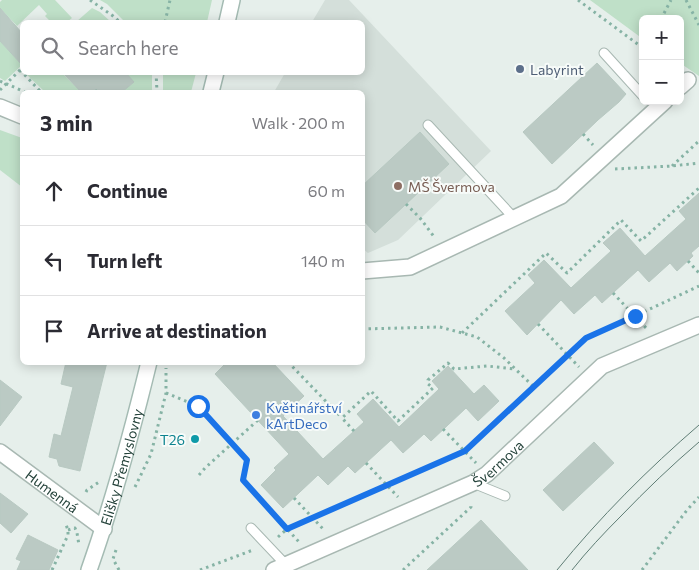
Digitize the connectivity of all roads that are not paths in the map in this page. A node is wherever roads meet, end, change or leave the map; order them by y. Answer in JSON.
{"nodes":[{"id":1,"x":232,"y":0,"type":"edge"},
{"id":2,"x":227,"y":20,"type":"edge"},
{"id":3,"x":604,"y":53,"type":"dead end"},
{"id":4,"x":215,"y":75,"type":"edge"},
{"id":5,"x":212,"y":90,"type":"edge"},
{"id":6,"x":639,"y":92,"type":"edge"},
{"id":7,"x":658,"y":105,"type":"edge"},
{"id":8,"x":0,"y":107,"type":"edge"},
{"id":9,"x":20,"y":115,"type":"edge"},
{"id":10,"x":428,"y":125,"type":"dead end"},
{"id":11,"x":514,"y":218,"type":"junction"},
{"id":12,"x":365,"y":271,"type":"edge"},
{"id":13,"x":699,"y":326,"type":"edge"},
{"id":14,"x":148,"y":365,"type":"edge"},
{"id":15,"x":0,"y":452,"type":"edge"},
{"id":16,"x":472,"y":483,"type":"junction"},
{"id":17,"x":505,"y":496,"type":"dead end"},
{"id":18,"x":104,"y":528,"type":"junction"},
{"id":19,"x":251,"y":528,"type":"dead end"},
{"id":20,"x":280,"y":567,"type":"edge"},
{"id":21,"x":89,"y":570,"type":"edge"}],
"edges":[{"from":1,"to":2,"type":"street"},
{"from":3,"to":6,"type":"lane"},
{"from":4,"to":5,"type":"street"},
{"from":7,"to":11,"type":"street"},
{"from":8,"to":9,"type":"street"},
{"from":10,"to":11,"type":"lane"},
{"from":11,"to":12,"type":"street"},
{"from":13,"to":16,"type":"street","name":"Švermova"},
{"from":14,"to":18,"type":"street","name":"Elišky Přemyslovny"},
{"from":15,"to":18,"type":"street","name":"Humenná"},
{"from":16,"to":17,"type":"lane"},
{"from":16,"to":20,"type":"street","name":"Švermova"},
{"from":18,"to":21,"type":"street","name":"Elišky Přemyslovny"},
{"from":19,"to":20,"type":"lane"}]}
